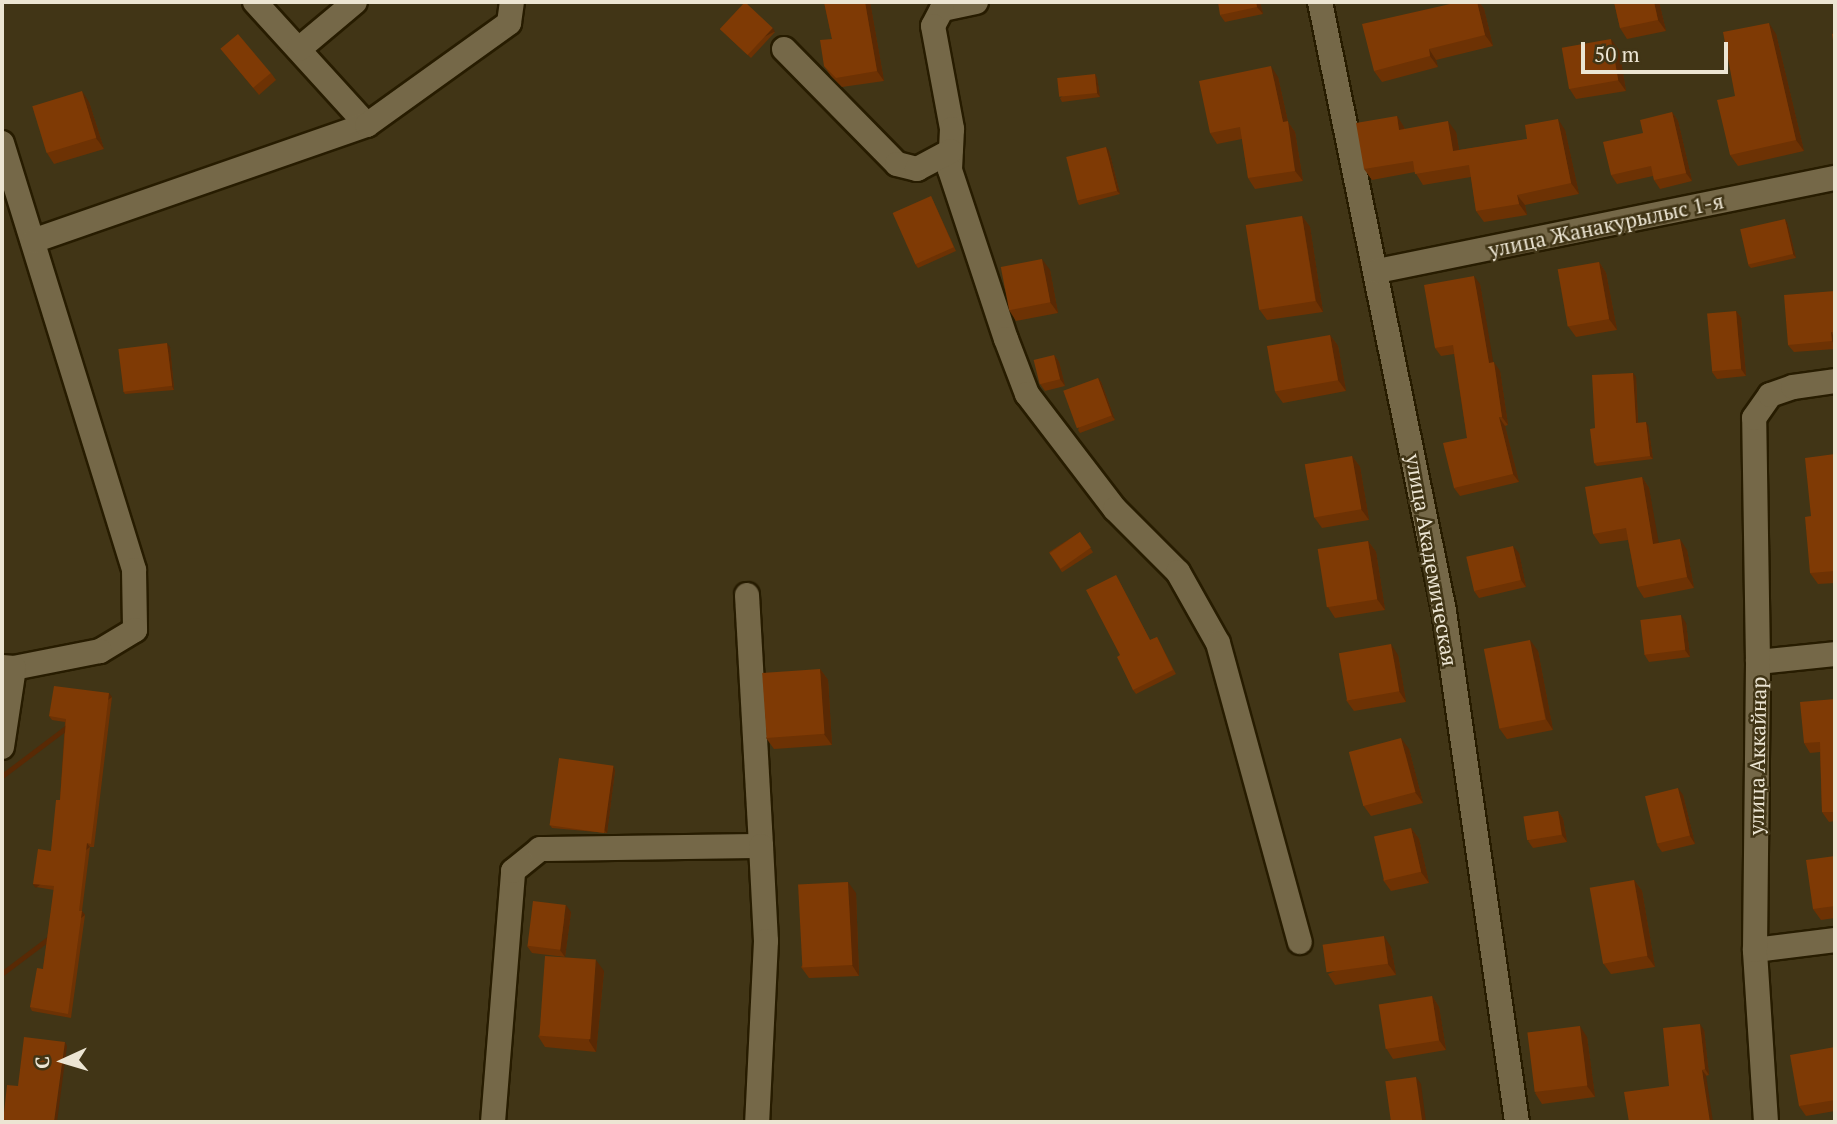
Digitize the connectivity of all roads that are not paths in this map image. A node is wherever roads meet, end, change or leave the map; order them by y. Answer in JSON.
{"nodes":[{"id":1,"x":256,"y":2,"type":"edge"},
{"id":2,"x":355,"y":2,"type":"edge"},
{"id":3,"x":512,"y":2,"type":"edge"},
{"id":4,"x":976,"y":2,"type":"edge"},
{"id":5,"x":1320,"y":2,"type":"edge"},
{"id":6,"x":784,"y":49,"type":"dead end"},
{"id":7,"x":299,"y":50,"type":"junction"},
{"id":8,"x":367,"y":125,"type":"junction"},
{"id":9,"x":2,"y":143,"type":"edge"},
{"id":10,"x":951,"y":151,"type":"junction"},
{"id":11,"x":1835,"y":178,"type":"edge"},
{"id":12,"x":33,"y":241,"type":"junction"},
{"id":13,"x":1377,"y":271,"type":"junction"},
{"id":14,"x":1835,"y":381,"type":"edge"},
{"id":15,"x":747,"y":595,"type":"dead end"},
{"id":16,"x":1835,"y":654,"type":"edge"},
{"id":17,"x":1758,"y":662,"type":"junction"},
{"id":18,"x":8,"y":668,"type":"edge"},
{"id":19,"x":2,"y":747,"type":"edge"},
{"id":20,"x":761,"y":846,"type":"junction"},
{"id":21,"x":1835,"y":940,"type":"edge"},
{"id":22,"x":1300,"y":942,"type":"dead end"},
{"id":23,"x":1755,"y":950,"type":"junction"},
{"id":24,"x":493,"y":1122,"type":"edge"},
{"id":25,"x":757,"y":1122,"type":"edge"},
{"id":26,"x":1517,"y":1122,"type":"edge"},
{"id":27,"x":1766,"y":1122,"type":"edge"}],
"edges":[{"from":1,"to":7,"type":"street"},
{"from":2,"to":7,"type":"street"},
{"from":3,"to":8,"type":"street"},
{"from":4,"to":10,"type":"street"},
{"from":5,"to":13,"type":"street","name":"улица Академическая"},
{"from":6,"to":10,"type":"street"},
{"from":7,"to":8,"type":"street"},
{"from":8,"to":12,"type":"street"},
{"from":9,"to":12,"type":"street"},
{"from":10,"to":22,"type":"street"},
{"from":11,"to":13,"type":"street","name":"улица Жанакурылыс 1-я"},
{"from":12,"to":18,"type":"street"},
{"from":13,"to":26,"type":"street","name":"улица Академическая"},
{"from":14,"to":17,"type":"street","name":"улица Аккайнар"},
{"from":15,"to":20,"type":"street"},
{"from":16,"to":17,"type":"street"},
{"from":17,"to":23,"type":"street","name":"улица Аккайнар"},
{"from":18,"to":19,"type":"street"},
{"from":20,"to":24,"type":"street"},
{"from":20,"to":25,"type":"street"},
{"from":21,"to":23,"type":"street"},
{"from":23,"to":27,"type":"street","name":"улица Аккайнар"}]}
